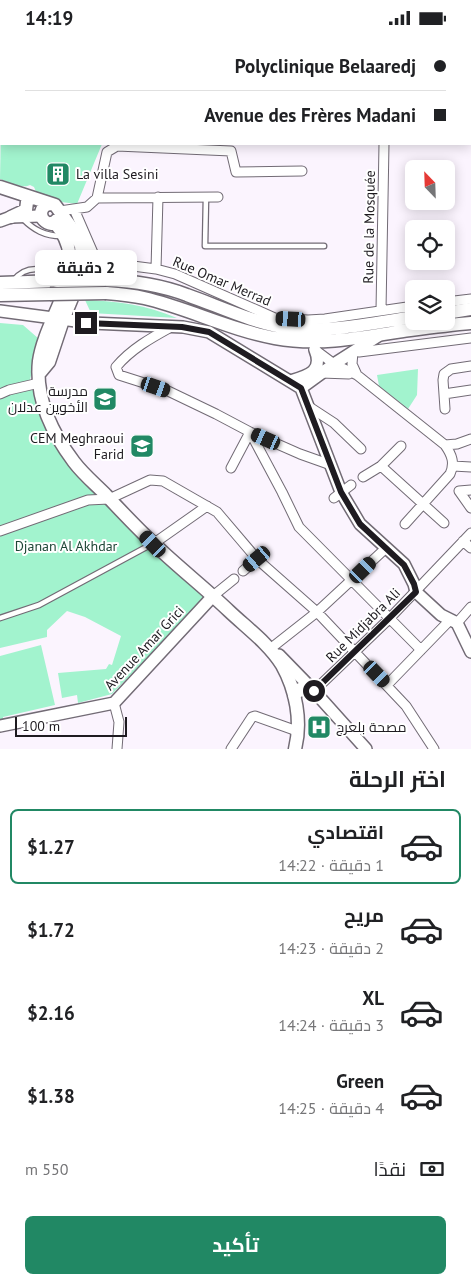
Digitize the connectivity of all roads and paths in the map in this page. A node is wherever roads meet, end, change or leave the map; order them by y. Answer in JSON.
{"nodes":[{"id":1,"x":384,"y":145,"type":"edge"},
{"id":2,"x":302,"y":171,"type":"dead end"},
{"id":3,"x":4,"y":188,"type":"edge"},
{"id":4,"x":158,"y":197,"type":"junction"},
{"id":5,"x":206,"y":197,"type":"junction"},
{"id":6,"x":218,"y":197,"type":"dead end"},
{"id":7,"x":97,"y":198,"type":"junction"},
{"id":8,"x":27,"y":202,"type":"junction"},
{"id":9,"x":74,"y":209,"type":"junction"},
{"id":10,"x":57,"y":213,"type":"junction"},
{"id":11,"x":40,"y":214,"type":"junction"},
{"id":12,"x":11,"y":218,"type":"edge"},
{"id":13,"x":64,"y":236,"type":"junction"},
{"id":14,"x":324,"y":246,"type":"dead end"},
{"id":15,"x":156,"y":269,"type":"junction"},
{"id":16,"x":6,"y":283,"type":"edge"},
{"id":17,"x":0,"y":295,"type":"edge"},
{"id":18,"x":471,"y":299,"type":"edge"},
{"id":19,"x":455,"y":301,"type":"edge"},
{"id":20,"x":225,"y":304,"type":"junction"},
{"id":21,"x":405,"y":307,"type":"edge"},
{"id":22,"x":471,"y":309,"type":"edge"},
{"id":23,"x":381,"y":310,"type":"junction"},
{"id":24,"x":0,"y":311,"type":"edge"},
{"id":25,"x":455,"y":312,"type":"edge"},
{"id":26,"x":405,"y":318,"type":"edge"},
{"id":27,"x":57,"y":320,"type":"junction"},
{"id":28,"x":471,"y":323,"type":"edge"},
{"id":29,"x":171,"y":327,"type":"junction"},
{"id":30,"x":379,"y":335,"type":"junction"},
{"id":31,"x":471,"y":338,"type":"edge"},
{"id":32,"x":299,"y":341,"type":"junction"},
{"id":33,"x":315,"y":350,"type":"junction"},
{"id":34,"x":356,"y":352,"type":"junction"},
{"id":35,"x":334,"y":364,"type":"junction"},
{"id":36,"x":471,"y":366,"type":"edge"},
{"id":37,"x":321,"y":373,"type":"junction"},
{"id":38,"x":357,"y":375,"type":"junction"},
{"id":39,"x":39,"y":379,"type":"junction"},
{"id":40,"x":290,"y":381,"type":"junction"},
{"id":41,"x":301,"y":388,"type":"junction"},
{"id":42,"x":471,"y":391,"type":"edge"},
{"id":43,"x":0,"y":394,"type":"edge"},
{"id":44,"x":444,"y":394,"type":"junction"},
{"id":45,"x":308,"y":406,"type":"junction"},
{"id":46,"x":445,"y":409,"type":"dead end"},
{"id":47,"x":250,"y":432,"type":"junction"},
{"id":48,"x":471,"y":439,"type":"edge"},
{"id":49,"x":445,"y":445,"type":"junction"},
{"id":50,"x":401,"y":446,"type":"dead end"},
{"id":51,"x":361,"y":449,"type":"dead end"},
{"id":52,"x":332,"y":465,"type":"junction"},
{"id":53,"x":381,"y":466,"type":"junction"},
{"id":54,"x":453,"y":467,"type":"junction"},
{"id":55,"x":471,"y":467,"type":"edge"},
{"id":56,"x":231,"y":468,"type":"dead end"},
{"id":57,"x":363,"y":477,"type":"dead end"},
{"id":58,"x":471,"y":490,"type":"edge"},
{"id":59,"x":109,"y":499,"type":"junction"},
{"id":60,"x":423,"y":504,"type":"junction"},
{"id":61,"x":207,"y":506,"type":"junction"},
{"id":62,"x":471,"y":508,"type":"edge"},
{"id":63,"x":444,"y":523,"type":"dead end"},
{"id":64,"x":405,"y":524,"type":"dead end"},
{"id":65,"x":0,"y":531,"type":"edge"},
{"id":66,"x":471,"y":533,"type":"edge"},
{"id":67,"x":463,"y":541,"type":"junction"},
{"id":68,"x":153,"y":544,"type":"junction"},
{"id":69,"x":386,"y":548,"type":"junction"},
{"id":70,"x":471,"y":548,"type":"edge"},
{"id":71,"x":257,"y":559,"type":"junction"},
{"id":72,"x":243,"y":571,"type":"dead end"},
{"id":73,"x":234,"y":579,"type":"dead end"},
{"id":74,"x":351,"y":581,"type":"junction"},
{"id":75,"x":416,"y":592,"type":"junction"},
{"id":76,"x":213,"y":595,"type":"junction"},
{"id":77,"x":471,"y":607,"type":"edge"},
{"id":78,"x":317,"y":612,"type":"junction"},
{"id":79,"x":0,"y":618,"type":"edge"},
{"id":80,"x":389,"y":619,"type":"junction"},
{"id":81,"x":453,"y":621,"type":"junction"},
{"id":82,"x":270,"y":649,"type":"junction"},
{"id":83,"x":421,"y":650,"type":"junction"},
{"id":84,"x":356,"y":652,"type":"junction"},
{"id":85,"x":471,"y":652,"type":"edge"},
{"id":86,"x":387,"y":685,"type":"junction"},
{"id":87,"x":311,"y":688,"type":"junction"},
{"id":88,"x":294,"y":696,"type":"junction"},
{"id":89,"x":114,"y":703,"type":"junction"},
{"id":90,"x":0,"y":726,"type":"edge"},
{"id":91,"x":297,"y":731,"type":"junction"},
{"id":92,"x":117,"y":749,"type":"edge"},
{"id":93,"x":231,"y":749,"type":"edge"},
{"id":94,"x":295,"y":749,"type":"edge"},
{"id":95,"x":366,"y":749,"type":"edge"},
{"id":96,"x":434,"y":749,"type":"edge"}],
"edges":[{"from":1,"to":23,"type":"street","name":"Rue de la Mosquée"},
{"from":2,"to":7,"type":"street"},
{"from":3,"to":8,"type":"main road"},
{"from":3,"to":10,"type":"main road"},
{"from":4,"to":5,"type":"street"},
{"from":4,"to":7,"type":"street"},
{"from":4,"to":15,"type":"street"},
{"from":5,"to":6,"type":"street"},
{"from":5,"to":14,"type":"lane"},
{"from":7,"to":9,"type":"street"},
{"from":8,"to":11,"type":"main road"},
{"from":8,"to":12,"type":"main road"},
{"from":9,"to":10,"type":"street"},
{"from":9,"to":15,"type":"street","name":"Rue Omar Merrad"},
{"from":10,"to":11,"type":"main road"},
{"from":10,"to":11,"type":"main road"},
{"from":10,"to":13,"type":"main road"},
{"from":10,"to":27,"type":"main road"},
{"from":11,"to":12,"type":"street"},
{"from":12,"to":13,"type":"lane"},
{"from":13,"to":27,"type":"main road"},
{"from":15,"to":20,"type":"street","name":"Rue Omar Merrad"},
{"from":16,"to":20,"type":"main road","bridge":true},
{"from":17,"to":32,"type":"main road","bridge":true},
{"from":18,"to":19,"type":"street"},
{"from":20,"to":23,"type":"street","name":"Rue Omar Merrad"},
{"from":20,"to":26,"type":"main road"},
{"from":21,"to":23,"type":"street","name":"Rue Omar Merrad"},
{"from":22,"to":25,"type":"main road"},
{"from":24,"to":27,"type":"street"},
{"from":27,"to":29,"type":"street"},
{"from":27,"to":39,"type":"main road"},
{"from":28,"to":30,"type":"main road"},
{"from":29,"to":40,"type":"street"},
{"from":29,"to":47,"type":"street"},
{"from":30,"to":32,"type":"main road"},
{"from":30,"to":34,"type":"street"},
{"from":31,"to":34,"type":"street"},
{"from":32,"to":33,"type":"street"},
{"from":33,"to":35,"type":"street"},
{"from":33,"to":40,"type":"street"},
{"from":34,"to":35,"type":"street"},
{"from":34,"to":38,"type":"street"},
{"from":35,"to":37,"type":"street"},
{"from":35,"to":38,"type":"street"},
{"from":36,"to":44,"type":"street"},
{"from":37,"to":38,"type":"street"},
{"from":37,"to":41,"type":"street"},
{"from":38,"to":49,"type":"street"},
{"from":39,"to":43,"type":"street"},
{"from":39,"to":59,"type":"main road"},
{"from":40,"to":41,"type":"street"},
{"from":41,"to":45,"type":"street"},
{"from":42,"to":44,"type":"street"},
{"from":44,"to":46,"type":"street"},
{"from":45,"to":51,"type":"street"},
{"from":45,"to":52,"type":"street"},
{"from":47,"to":52,"type":"street"},
{"from":47,"to":56,"type":"street"},
{"from":47,"to":74,"type":"street"},
{"from":48,"to":49,"type":"street"},
{"from":49,"to":54,"type":"street"},
{"from":50,"to":53,"type":"street"},
{"from":52,"to":69,"type":"street"},
{"from":53,"to":57,"type":"street"},
{"from":53,"to":60,"type":"street"},
{"from":54,"to":55,"type":"street"},
{"from":54,"to":60,"type":"street"},
{"from":58,"to":62,"type":"street"},
{"from":59,"to":61,"type":"street"},
{"from":59,"to":65,"type":"street"},
{"from":59,"to":68,"type":"main road"},
{"from":60,"to":63,"type":"street"},
{"from":60,"to":64,"type":"street"},
{"from":61,"to":68,"type":"street"},
{"from":61,"to":71,"type":"street"},
{"from":66,"to":67,"type":"street","name":"Rue Midjabra Ali"},
{"from":67,"to":70,"type":"street"},
{"from":67,"to":75,"type":"street","name":"Rue Midjabra Ali"},
{"from":68,"to":76,"type":"main road"},
{"from":68,"to":79,"type":"lane"},
{"from":69,"to":74,"type":"street"},
{"from":69,"to":75,"type":"street"},
{"from":71,"to":72,"type":"street"},
{"from":71,"to":78,"type":"street"},
{"from":73,"to":76,"type":"street"},
{"from":74,"to":78,"type":"street"},
{"from":74,"to":80,"type":"street"},
{"from":75,"to":80,"type":"street","name":"Rue Midjabra Ali"},
{"from":75,"to":81,"type":"street"},
{"from":76,"to":82,"type":"main road"},
{"from":76,"to":89,"type":"street","name":"Avenue Amar Grici"},
{"from":77,"to":81,"type":"street"},
{"from":78,"to":82,"type":"street"},
{"from":78,"to":84,"type":"street"},
{"from":80,"to":83,"type":"street"},
{"from":80,"to":84,"type":"street","name":"Rue Midjabra Ali"},
{"from":81,"to":83,"type":"street"},
{"from":81,"to":85,"type":"street"},
{"from":82,"to":87,"type":"street"},
{"from":82,"to":88,"type":"main road"},
{"from":83,"to":86,"type":"street"},
{"from":84,"to":86,"type":"street"},
{"from":84,"to":87,"type":"street","name":"Rue Midjabra Ali"},
{"from":86,"to":96,"type":"street"},
{"from":87,"to":88,"type":"main road"},
{"from":87,"to":95,"type":"street"},
{"from":88,"to":91,"type":"main road"},
{"from":89,"to":90,"type":"street","name":"Avenue Amar Grici"},
{"from":89,"to":92,"type":"street"},
{"from":91,"to":93,"type":"street"},
{"from":91,"to":94,"type":"main road"}]}
